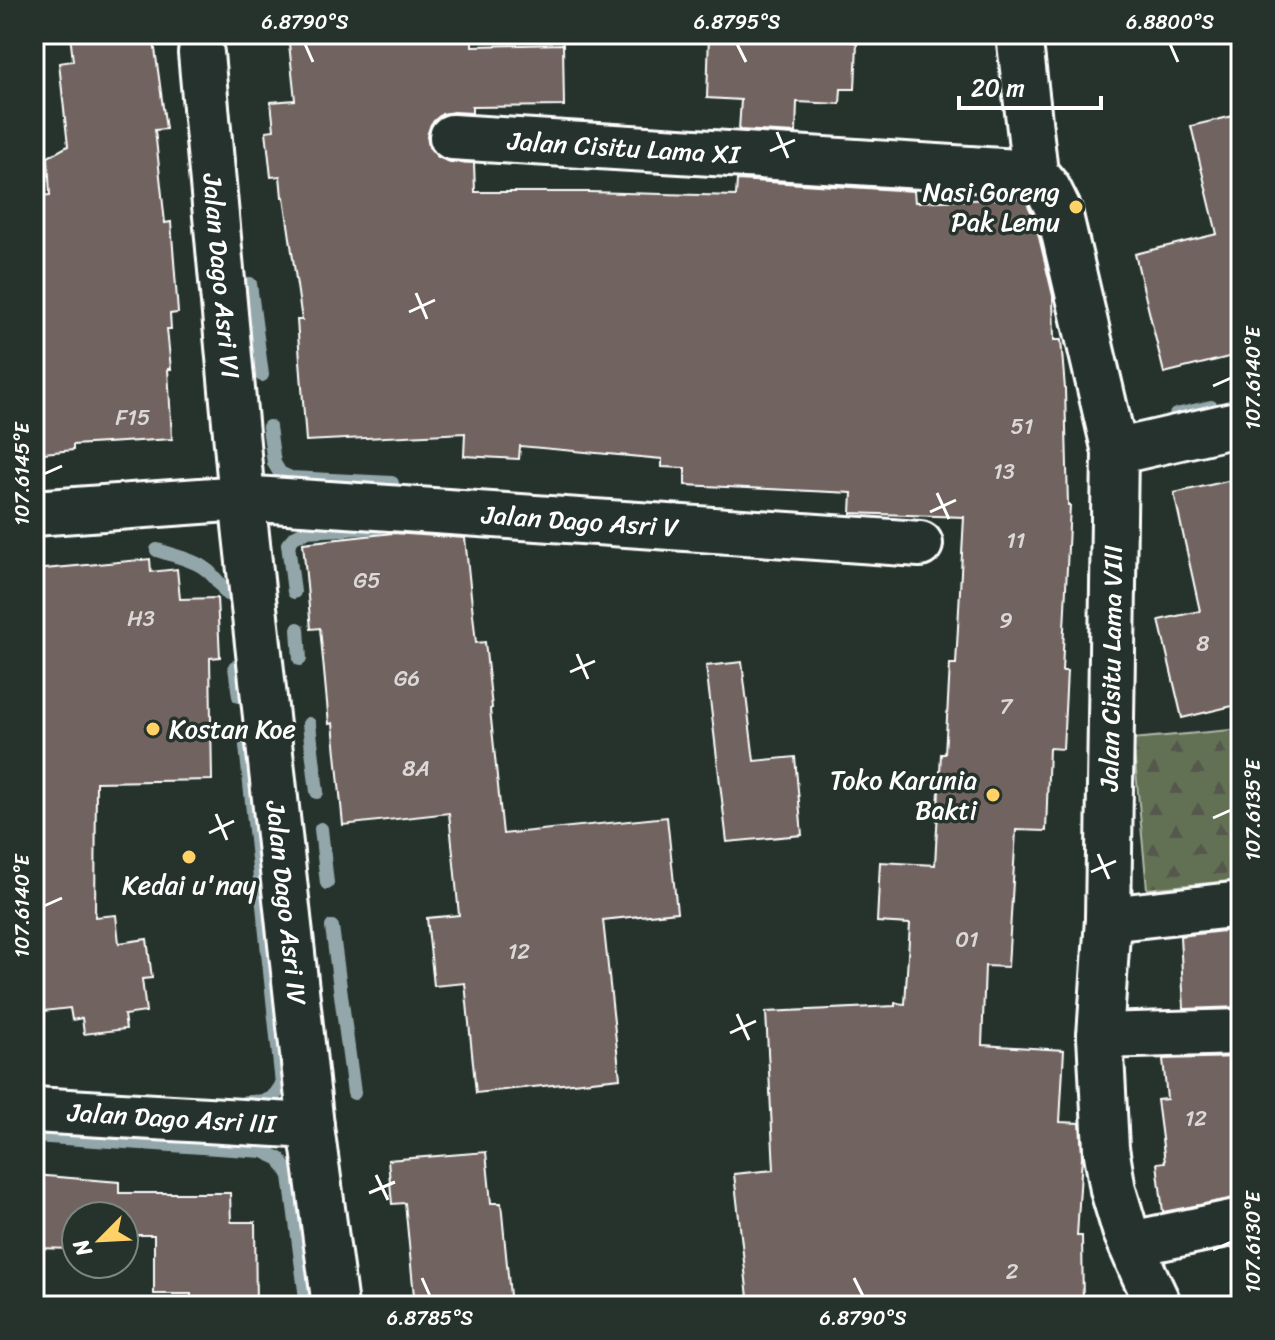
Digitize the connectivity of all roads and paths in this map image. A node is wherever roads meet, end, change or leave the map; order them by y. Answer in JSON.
{"nodes":[{"id":1,"x":1019,"y":34,"type":"edge"},
{"id":2,"x":201,"y":53,"type":"dead end"},
{"id":3,"x":452,"y":137,"type":"dead end"},
{"id":4,"x":1035,"y":173,"type":"junction"},
{"id":5,"x":1241,"y":423,"type":"edge"},
{"id":6,"x":1115,"y":452,"type":"junction"},
{"id":7,"x":242,"y":498,"type":"junction"},
{"id":8,"x":34,"y":513,"type":"edge"},
{"id":9,"x":920,"y":544,"type":"dead end"},
{"id":10,"x":1241,"y":904,"type":"edge"},
{"id":11,"x":1108,"y":919,"type":"junction"},
{"id":12,"x":1241,"y":1032,"type":"edge"},
{"id":13,"x":1100,"y":1036,"type":"junction"},
{"id":14,"x":34,"y":1110,"type":"edge"},
{"id":15,"x":311,"y":1126,"type":"junction"},
{"id":16,"x":1241,"y":1221,"type":"edge"},
{"id":17,"x":1131,"y":1244,"type":"junction"},
{"id":18,"x":335,"y":1306,"type":"edge"},
{"id":19,"x":1159,"y":1306,"type":"edge"}],
"edges":[{"from":1,"to":4,"type":"street","name":"Jalan Cisitu Lama VIII"},
{"from":2,"to":7,"type":"street","name":"Jalan Dago Asri VI"},
{"from":3,"to":4,"type":"street","name":"Jalan Cisitu Lama XI"},
{"from":4,"to":6,"type":"street","name":"Jalan Cisitu Lama VIII"},
{"from":5,"to":6,"type":"street"},
{"from":6,"to":11,"type":"street","name":"Jalan Cisitu Lama VIII"},
{"from":7,"to":8,"type":"street","name":"Jalan Dago Asri V"},
{"from":7,"to":9,"type":"street","name":"Jalan Dago Asri V"},
{"from":7,"to":15,"type":"street","name":"Jalan Dago Asri IV"},
{"from":10,"to":11,"type":"street"},
{"from":11,"to":13,"type":"street","name":"Jalan Cisitu Lama VIII"},
{"from":12,"to":13,"type":"street"},
{"from":13,"to":17,"type":"street","name":"Jalan Cisitu Lama VIII"},
{"from":14,"to":15,"type":"street","name":"Jalan Dago Asri III"},
{"from":15,"to":18,"type":"street","name":"Jalan Dago Asri IV"},
{"from":16,"to":17,"type":"street"},
{"from":17,"to":19,"type":"street","name":"Jalan Cisitu Lama VIII"}]}
